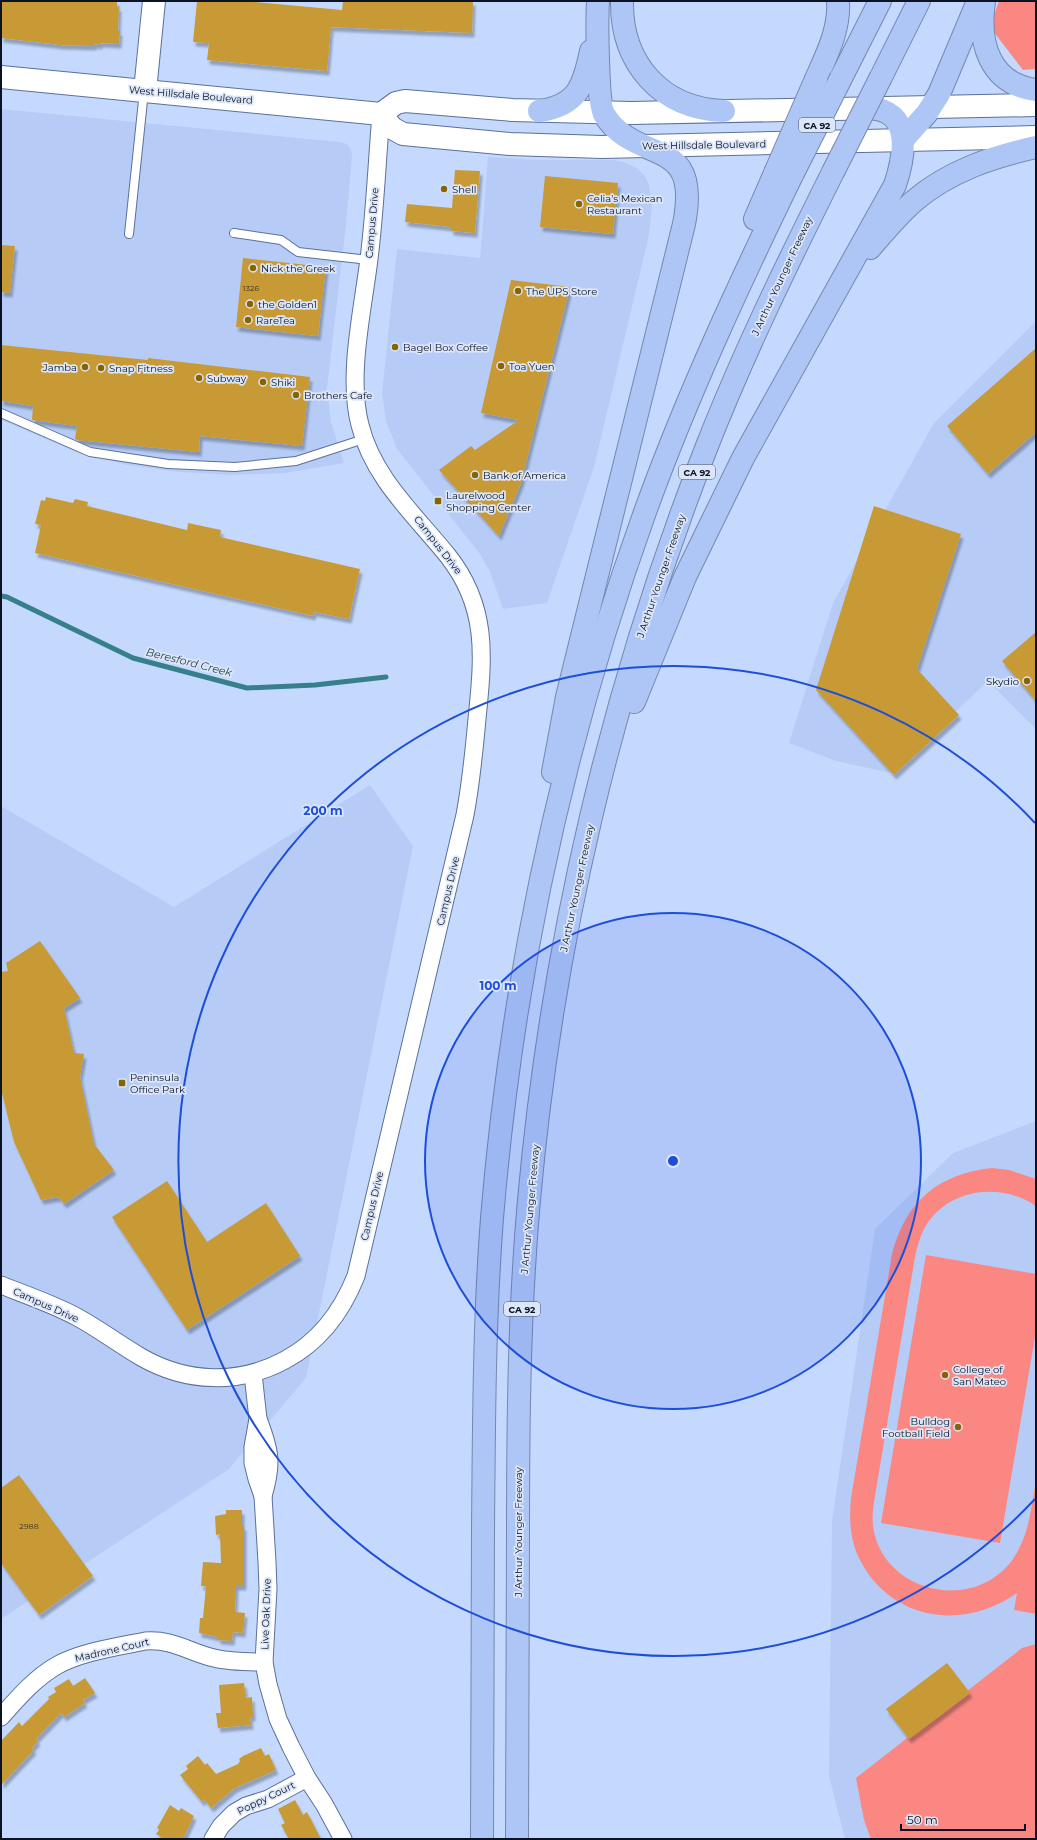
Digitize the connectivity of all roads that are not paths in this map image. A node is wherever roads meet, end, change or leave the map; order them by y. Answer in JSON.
{"nodes":[{"id":1,"x":154,"y":1,"type":"edge"},
{"id":2,"x":622,"y":1,"type":"edge"},
{"id":3,"x":838,"y":1,"type":"edge"},
{"id":4,"x":880,"y":1,"type":"edge"},
{"id":5,"x":919,"y":1,"type":"edge"},
{"id":6,"x":978,"y":1,"type":"edge"},
{"id":7,"x":984,"y":1,"type":"edge"},
{"id":8,"x":598,"y":10,"type":"edge"},
{"id":9,"x":1,"y":77,"type":"edge"},
{"id":10,"x":1036,"y":90,"type":"edge"},
{"id":11,"x":144,"y":91,"type":"junction"},
{"id":12,"x":1036,"y":104,"type":"edge"},
{"id":13,"x":932,"y":106,"type":"junction"},
{"id":14,"x":868,"y":108,"type":"junction"},
{"id":15,"x":539,"y":111,"type":"junction"},
{"id":16,"x":724,"y":111,"type":"junction"},
{"id":17,"x":603,"y":113,"type":"junction"},
{"id":18,"x":381,"y":114,"type":"junction"},
{"id":19,"x":1036,"y":137,"type":"edge"},
{"id":20,"x":903,"y":140,"type":"junction"},
{"id":21,"x":643,"y":146,"type":"junction"},
{"id":22,"x":1036,"y":147,"type":"edge"},
{"id":23,"x":784,"y":173,"type":"junction"},
{"id":24,"x":234,"y":233,"type":"dead end"},
{"id":25,"x":129,"y":234,"type":"dead end"},
{"id":26,"x":369,"y":260,"type":"junction"},
{"id":27,"x":837,"y":287,"type":"junction"},
{"id":28,"x":1,"y":413,"type":"edge"},
{"id":29,"x":364,"y":440,"type":"junction"},
{"id":30,"x":599,"y":786,"type":"junction"},
{"id":31,"x":538,"y":895,"type":"junction"},
{"id":32,"x":1,"y":1285,"type":"edge"},
{"id":33,"x":253,"y":1374,"type":"junction"},
{"id":34,"x":264,"y":1662,"type":"junction"},
{"id":35,"x":1,"y":1717,"type":"edge"},
{"id":36,"x":306,"y":1778,"type":"junction"},
{"id":37,"x":213,"y":1839,"type":"edge"},
{"id":38,"x":342,"y":1839,"type":"edge"},
{"id":39,"x":482,"y":1839,"type":"edge"},
{"id":40,"x":517,"y":1839,"type":"edge"}],
"edges":[{"from":1,"to":11,"type":"main road"},
{"from":2,"to":16,"type":"highway"},
{"from":3,"to":23,"type":"highway","bridge":true},
{"from":4,"to":23,"type":"highway","number":"CA 92","bridge":true},
{"from":5,"to":30,"type":"highway","name":"J Arthur Younger Freeway","number":"CA 92","bridge":true},
{"from":6,"to":13,"type":"highway"},
{"from":7,"to":10,"type":"highway"},
{"from":8,"to":15,"type":"highway"},
{"from":8,"to":17,"type":"highway"},
{"from":9,"to":11,"type":"main road","name":"West Hillsdale Boulevard"},
{"from":11,"to":18,"type":"main road","name":"West Hillsdale Boulevard"},
{"from":11,"to":25,"type":"lane"},
{"from":12,"to":13,"type":"main road"},
{"from":13,"to":14,"type":"main road"},
{"from":13,"to":20,"type":"highway"},
{"from":14,"to":16,"type":"main road"},
{"from":14,"to":20,"type":"highway"},
{"from":15,"to":17,"type":"main road"},
{"from":15,"to":18,"type":"main road"},
{"from":16,"to":17,"type":"main road"},
{"from":17,"to":21,"type":"highway"},
{"from":18,"to":21,"type":"main road","name":"West Hillsdale Boulevard"},
{"from":18,"to":26,"type":"street","name":"Campus Drive"},
{"from":19,"to":20,"type":"main road","name":"West Hillsdale Boulevard"},
{"from":20,"to":21,"type":"main road","name":"West Hillsdale Boulevard"},
{"from":20,"to":27,"type":"highway"},
{"from":21,"to":31,"type":"highway"},
{"from":22,"to":27,"type":"highway"},
{"from":23,"to":31,"type":"highway","number":"CA 92"},
{"from":24,"to":26,"type":"lane"},
{"from":26,"to":29,"type":"street","name":"Campus Drive"},
{"from":27,"to":30,"type":"highway"},
{"from":28,"to":29,"type":"lane"},
{"from":29,"to":33,"type":"street","name":"Campus Drive"},
{"from":30,"to":40,"type":"highway","name":"J Arthur Younger Freeway","number":"CA 92"},
{"from":31,"to":39,"type":"highway","number":"CA 92"},
{"from":32,"to":33,"type":"street","name":"Campus Drive"},
{"from":33,"to":34,"type":"street","name":"Live Oak Drive"},
{"from":34,"to":35,"type":"street","name":"Madrone Court"},
{"from":34,"to":36,"type":"street","name":"Live Oak Drive"},
{"from":36,"to":37,"type":"street","name":"Poppy Court"},
{"from":36,"to":38,"type":"street","name":"Live Oak Drive"}]}
